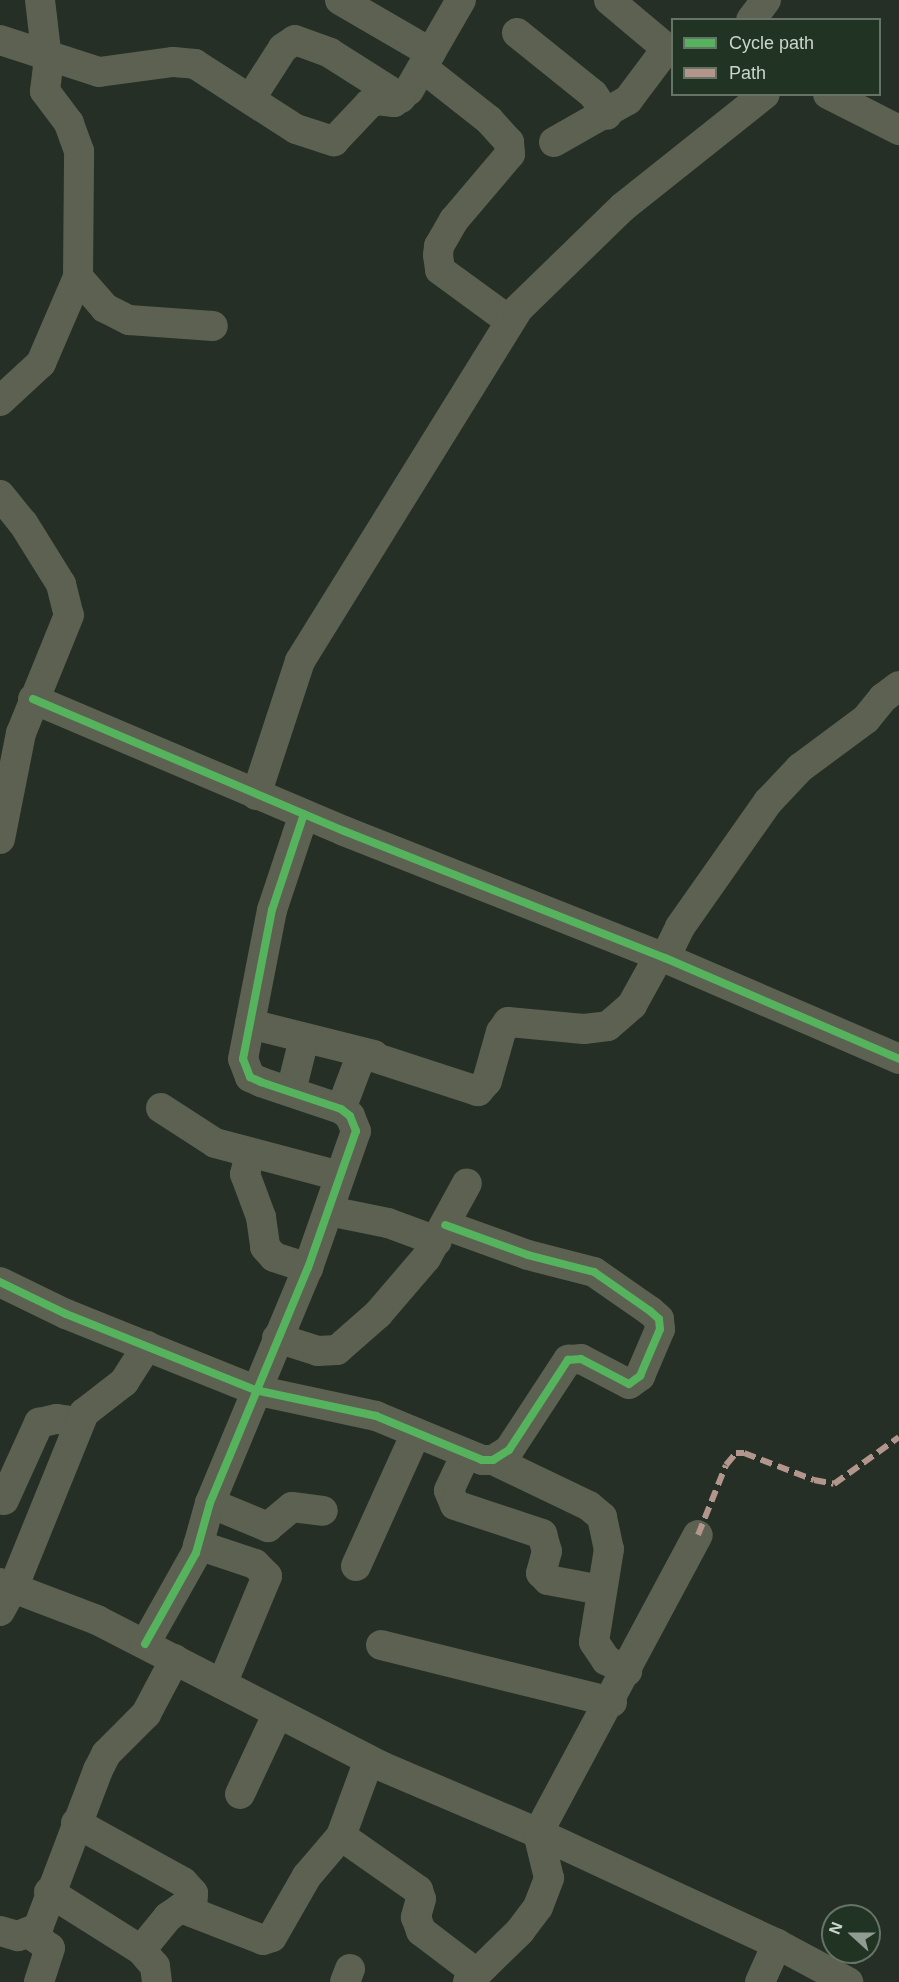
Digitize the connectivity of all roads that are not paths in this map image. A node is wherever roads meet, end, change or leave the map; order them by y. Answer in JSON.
{"nodes":[{"id":1,"x":40,"y":0,"type":"edge"},
{"id":2,"x":340,"y":0,"type":"edge"},
{"id":3,"x":609,"y":0,"type":"edge"},
{"id":4,"x":766,"y":0,"type":"edge"},
{"id":5,"x":452,"y":3,"type":"edge"},
{"id":6,"x":752,"y":18,"type":"edge"},
{"id":7,"x":517,"y":33,"type":"dead end"},
{"id":8,"x":0,"y":40,"type":"edge"},
{"id":9,"x":670,"y":50,"type":"edge"},
{"id":10,"x":46,"y":57,"type":"junction"},
{"id":11,"x":427,"y":61,"type":"junction"},
{"id":12,"x":762,"y":96,"type":"edge"},
{"id":13,"x":832,"y":96,"type":"edge"},
{"id":14,"x":250,"y":98,"type":"junction"},
{"id":15,"x":401,"y":98,"type":"junction"},
{"id":16,"x":607,"y":115,"type":"junction"},
{"id":17,"x":899,"y":130,"type":"edge"},
{"id":18,"x":554,"y":142,"type":"dead end"},
{"id":19,"x":78,"y":277,"type":"junction"},
{"id":20,"x":510,"y":321,"type":"junction"},
{"id":21,"x":213,"y":326,"type":"dead end"},
{"id":22,"x":0,"y":401,"type":"edge"},
{"id":23,"x":0,"y":495,"type":"edge"},
{"id":24,"x":899,"y":686,"type":"edge"},
{"id":25,"x":33,"y":699,"type":"junction"},
{"id":26,"x":256,"y":795,"type":"junction"},
{"id":27,"x":304,"y":814,"type":"junction"},
{"id":28,"x":0,"y":839,"type":"edge"},
{"id":29,"x":662,"y":957,"type":"junction"},
{"id":30,"x":250,"y":1024,"type":"junction"},
{"id":31,"x":304,"y":1039,"type":"junction"},
{"id":32,"x":374,"y":1055,"type":"junction"},
{"id":33,"x":899,"y":1059,"type":"edge"},
{"id":34,"x":291,"y":1091,"type":"junction"},
{"id":35,"x":161,"y":1108,"type":"dead end"},
{"id":36,"x":341,"y":1109,"type":"junction"},
{"id":37,"x":250,"y":1153,"type":"junction"},
{"id":38,"x":340,"y":1176,"type":"junction"},
{"id":39,"x":467,"y":1183,"type":"dead end"},
{"id":40,"x":329,"y":1210,"type":"junction"},
{"id":41,"x":441,"y":1233,"type":"junction"},
{"id":42,"x":308,"y":1268,"type":"junction"},
{"id":43,"x":0,"y":1282,"type":"edge"},
{"id":44,"x":277,"y":1338,"type":"junction"},
{"id":45,"x":147,"y":1346,"type":"junction"},
{"id":46,"x":255,"y":1390,"type":"junction"},
{"id":47,"x":80,"y":1422,"type":"junction"},
{"id":48,"x":416,"y":1433,"type":"junction"},
{"id":49,"x":479,"y":1458,"type":"junction"},
{"id":50,"x":4,"y":1500,"type":"dead end"},
{"id":51,"x":210,"y":1503,"type":"junction"},
{"id":52,"x":323,"y":1511,"type":"dead end"},
{"id":53,"x":698,"y":1534,"type":"dead end"},
{"id":54,"x":198,"y":1545,"type":"junction"},
{"id":55,"x":356,"y":1566,"type":"dead end"},
{"id":56,"x":601,"y":1590,"type":"junction"},
{"id":57,"x":4,"y":1594,"type":"edge"},
{"id":58,"x":145,"y":1644,"type":"junction"},
{"id":59,"x":381,"y":1645,"type":"dead end"},
{"id":60,"x":175,"y":1659,"type":"junction"},
{"id":61,"x":627,"y":1671,"type":"junction"},
{"id":62,"x":222,"y":1684,"type":"junction"},
{"id":63,"x":612,"y":1702,"type":"junction"},
{"id":64,"x":278,"y":1713,"type":"junction"},
{"id":65,"x":369,"y":1760,"type":"junction"},
{"id":66,"x":240,"y":1794,"type":"dead end"},
{"id":67,"x":76,"y":1823,"type":"junction"},
{"id":68,"x":538,"y":1833,"type":"junction"},
{"id":69,"x":341,"y":1836,"type":"junction"},
{"id":70,"x":49,"y":1892,"type":"junction"},
{"id":71,"x":192,"y":1912,"type":"junction"},
{"id":72,"x":0,"y":1930,"type":"edge"},
{"id":73,"x":30,"y":1934,"type":"junction"},
{"id":74,"x":777,"y":1944,"type":"junction"},
{"id":75,"x":141,"y":1950,"type":"junction"},
{"id":76,"x":471,"y":1977,"type":"edge"},
{"id":77,"x":39,"y":1982,"type":"edge"},
{"id":78,"x":156,"y":1982,"type":"edge"},
{"id":79,"x":760,"y":1982,"type":"edge"},
{"id":80,"x":848,"y":1982,"type":"edge"}],
"edges":[{"from":1,"to":10,"type":"street"},
{"from":2,"to":11,"type":"street"},
{"from":3,"to":9,"type":"street"},
{"from":4,"to":6,"type":"street"},
{"from":5,"to":11,"type":"street"},
{"from":7,"to":16,"type":"street"},
{"from":8,"to":10,"type":"street"},
{"from":9,"to":16,"type":"street"},
{"from":10,"to":14,"type":"street"},
{"from":10,"to":19,"type":"street"},
{"from":11,"to":15,"type":"street"},
{"from":11,"to":20,"type":"street"},
{"from":12,"to":20,"type":"street"},
{"from":13,"to":17,"type":"street"},
{"from":14,"to":15,"type":"street"},
{"from":14,"to":15,"type":"street"},
{"from":16,"to":18,"type":"street"},
{"from":19,"to":21,"type":"street"},
{"from":19,"to":22,"type":"street"},
{"from":20,"to":26,"type":"street"},
{"from":23,"to":25,"type":"street"},
{"from":24,"to":29,"type":"street"},
{"from":25,"to":26,"type":"street"},
{"from":25,"to":28,"type":"street"},
{"from":26,"to":27,"type":"street"},
{"from":27,"to":29,"type":"street"},
{"from":27,"to":30,"type":"street"},
{"from":29,"to":32,"type":"street"},
{"from":29,"to":33,"type":"street"},
{"from":30,"to":31,"type":"street"},
{"from":30,"to":34,"type":"street"},
{"from":31,"to":32,"type":"street"},
{"from":31,"to":34,"type":"street"},
{"from":32,"to":36,"type":"street"},
{"from":34,"to":36,"type":"street"},
{"from":35,"to":37,"type":"street"},
{"from":36,"to":38,"type":"street"},
{"from":37,"to":38,"type":"street"},
{"from":37,"to":42,"type":"street"},
{"from":38,"to":40,"type":"street"},
{"from":39,"to":41,"type":"street"},
{"from":40,"to":41,"type":"street"},
{"from":40,"to":42,"type":"street"},
{"from":41,"to":44,"type":"street"},
{"from":41,"to":49,"type":"street"},
{"from":42,"to":44,"type":"street"},
{"from":43,"to":45,"type":"street"},
{"from":44,"to":46,"type":"street"},
{"from":45,"to":46,"type":"street"},
{"from":45,"to":47,"type":"street"},
{"from":46,"to":48,"type":"street"},
{"from":46,"to":51,"type":"street"},
{"from":47,"to":50,"type":"street"},
{"from":47,"to":57,"type":"street"},
{"from":48,"to":49,"type":"street"},
{"from":48,"to":55,"type":"street"},
{"from":49,"to":56,"type":"street"},
{"from":49,"to":56,"type":"street"},
{"from":51,"to":52,"type":"street"},
{"from":51,"to":54,"type":"street"},
{"from":53,"to":61,"type":"street"},
{"from":54,"to":58,"type":"street"},
{"from":54,"to":62,"type":"street"},
{"from":56,"to":61,"type":"street"},
{"from":57,"to":58,"type":"street"},
{"from":58,"to":60,"type":"street"},
{"from":59,"to":63,"type":"street"},
{"from":60,"to":62,"type":"street"},
{"from":60,"to":67,"type":"street"},
{"from":61,"to":63,"type":"street"},
{"from":62,"to":64,"type":"street"},
{"from":63,"to":68,"type":"street"},
{"from":64,"to":65,"type":"street"},
{"from":64,"to":66,"type":"street"},
{"from":65,"to":68,"type":"street"},
{"from":65,"to":69,"type":"street"},
{"from":67,"to":70,"type":"street"},
{"from":67,"to":71,"type":"street"},
{"from":68,"to":74,"type":"street"},
{"from":68,"to":76,"type":"street"},
{"from":69,"to":71,"type":"street"},
{"from":69,"to":76,"type":"street"},
{"from":70,"to":73,"type":"street"},
{"from":70,"to":75,"type":"street"},
{"from":71,"to":75,"type":"street"},
{"from":72,"to":73,"type":"street"},
{"from":73,"to":77,"type":"street"},
{"from":74,"to":79,"type":"street"},
{"from":74,"to":80,"type":"street"},
{"from":75,"to":78,"type":"street"}]}
